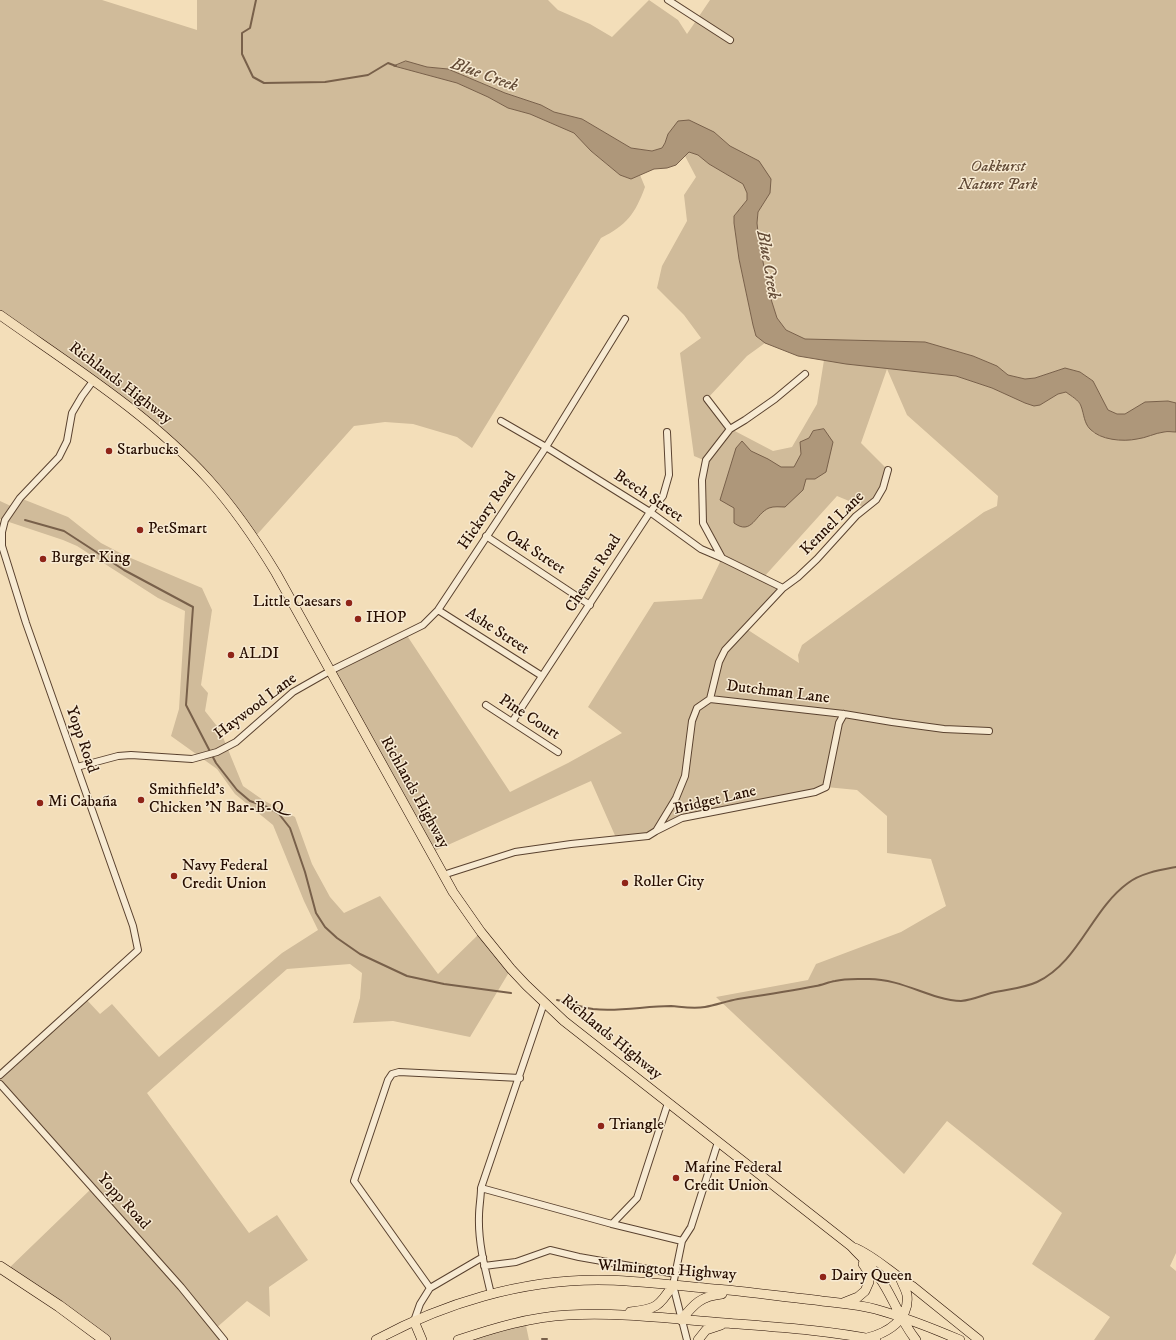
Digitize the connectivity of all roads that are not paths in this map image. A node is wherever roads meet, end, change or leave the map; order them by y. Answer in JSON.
{"nodes":[{"id":1,"x":668,"y":0,"type":"edge"},
{"id":2,"x":730,"y":40,"type":"dead end"},
{"id":3,"x":0,"y":315,"type":"edge"},
{"id":4,"x":625,"y":319,"type":"dead end"},
{"id":5,"x":805,"y":374,"type":"dead end"},
{"id":6,"x":93,"y":381,"type":"junction"},
{"id":7,"x":707,"y":399,"type":"dead end"},
{"id":8,"x":501,"y":421,"type":"dead end"},
{"id":9,"x":730,"y":428,"type":"junction"},
{"id":10,"x":667,"y":432,"type":"dead end"},
{"id":11,"x":546,"y":447,"type":"junction"},
{"id":12,"x":888,"y":470,"type":"dead end"},
{"id":13,"x":650,"y":512,"type":"junction"},
{"id":14,"x":486,"y":536,"type":"junction"},
{"id":15,"x":722,"y":558,"type":"junction"},
{"id":16,"x":782,"y":588,"type":"junction"},
{"id":17,"x":590,"y":605,"type":"junction"},
{"id":18,"x":438,"y":610,"type":"junction"},
{"id":19,"x":330,"y":671,"type":"junction"},
{"id":20,"x":542,"y":676,"type":"junction"},
{"id":21,"x":710,"y":699,"type":"junction"},
{"id":22,"x":486,"y":705,"type":"dead end"},
{"id":23,"x":844,"y":714,"type":"junction"},
{"id":24,"x":512,"y":722,"type":"junction"},
{"id":25,"x":989,"y":730,"type":"dead end"},
{"id":26,"x":558,"y":752,"type":"dead end"},
{"id":27,"x":77,"y":767,"type":"junction"},
{"id":28,"x":656,"y":831,"type":"junction"},
{"id":29,"x":443,"y":875,"type":"junction"},
{"id":30,"x":544,"y":1003,"type":"junction"},
{"id":31,"x":0,"y":1075,"type":"edge"},
{"id":32,"x":520,"y":1078,"type":"junction"},
{"id":33,"x":0,"y":1084,"type":"edge"},
{"id":34,"x":668,"y":1103,"type":"junction"},
{"id":35,"x":718,"y":1142,"type":"junction"},
{"id":36,"x":481,"y":1188,"type":"junction"},
{"id":37,"x":612,"y":1224,"type":"junction"},
{"id":38,"x":682,"y":1241,"type":"junction"},
{"id":39,"x":850,"y":1246,"type":"junction"},
{"id":40,"x":483,"y":1257,"type":"junction"},
{"id":41,"x":0,"y":1266,"type":"edge"},
{"id":42,"x":484,"y":1266,"type":"junction"},
{"id":43,"x":676,"y":1274,"type":"junction"},
{"id":44,"x":901,"y":1280,"type":"junction"},
{"id":45,"x":673,"y":1286,"type":"junction"},
{"id":46,"x":430,"y":1288,"type":"junction"},
{"id":47,"x":744,"y":1292,"type":"junction"},
{"id":48,"x":491,"y":1294,"type":"junction"},
{"id":49,"x":841,"y":1304,"type":"junction"},
{"id":50,"x":609,"y":1315,"type":"junction"},
{"id":51,"x":902,"y":1317,"type":"junction"},
{"id":52,"x":681,"y":1320,"type":"junction"},
{"id":53,"x":414,"y":1321,"type":"junction"},
{"id":54,"x":724,"y":1323,"type":"junction"},
{"id":55,"x":866,"y":1338,"type":"junction"},
{"id":56,"x":105,"y":1340,"type":"edge"},
{"id":57,"x":224,"y":1340,"type":"edge"},
{"id":58,"x":376,"y":1340,"type":"edge"},
{"id":59,"x":422,"y":1340,"type":"edge"},
{"id":60,"x":458,"y":1340,"type":"edge"},
{"id":61,"x":687,"y":1340,"type":"edge"},
{"id":62,"x":698,"y":1340,"type":"edge"},
{"id":63,"x":876,"y":1340,"type":"edge"},
{"id":64,"x":916,"y":1340,"type":"edge"},
{"id":65,"x":960,"y":1340,"type":"edge"},
{"id":66,"x":979,"y":1340,"type":"edge"}],
"edges":[{"from":1,"to":2,"type":"street"},
{"from":3,"to":6,"type":"main road","name":"Richlands Highway"},
{"from":4,"to":11,"type":"street","name":"Hickory Road"},
{"from":5,"to":9,"type":"street"},
{"from":6,"to":19,"type":"main road","name":"Richlands Highway"},
{"from":6,"to":27,"type":"street","name":"Yopp Road"},
{"from":7,"to":9,"type":"street"},
{"from":8,"to":11,"type":"street","name":"Beech Street"},
{"from":9,"to":15,"type":"street"},
{"from":10,"to":13,"type":"street","name":"Chesnut Road"},
{"from":11,"to":13,"type":"street","name":"Beech Street"},
{"from":11,"to":14,"type":"street","name":"Hickory Road"},
{"from":12,"to":16,"type":"street","name":"Kennel Lane"},
{"from":13,"to":15,"type":"street","name":"Beech Street"},
{"from":13,"to":17,"type":"street","name":"Chesnut Road"},
{"from":14,"to":17,"type":"street","name":"Oak Street"},
{"from":14,"to":18,"type":"street","name":"Hickory Road"},
{"from":15,"to":16,"type":"street","name":"Beech Street"},
{"from":16,"to":21,"type":"street","name":"Kennel Lane"},
{"from":17,"to":20,"type":"street","name":"Chesnut Road"},
{"from":18,"to":19,"type":"street","name":"Hickory Road"},
{"from":18,"to":20,"type":"street","name":"Ashe Street"},
{"from":19,"to":27,"type":"street","name":"Haywood Lane"},
{"from":19,"to":29,"type":"main road","name":"Richlands Highway"},
{"from":20,"to":24,"type":"street","name":"Chesnut Road"},
{"from":21,"to":23,"type":"street","name":"Dutchman Lane"},
{"from":21,"to":28,"type":"street","name":"Dutchman Lane"},
{"from":22,"to":24,"type":"street","name":"Pine Court"},
{"from":23,"to":25,"type":"street","name":"Dutchman Lane"},
{"from":23,"to":28,"type":"street","name":"Bridget Lane"},
{"from":24,"to":26,"type":"street","name":"Pine Court"},
{"from":27,"to":31,"type":"street","name":"Yopp Road"},
{"from":28,"to":29,"type":"street","name":"Bridget Lane"},
{"from":29,"to":30,"type":"main road","name":"Richlands Highway"},
{"from":30,"to":32,"type":"street"},
{"from":30,"to":34,"type":"main road","name":"Richlands Highway"},
{"from":32,"to":36,"type":"street"},
{"from":32,"to":46,"type":"street"},
{"from":33,"to":57,"type":"street","name":"Yopp Road"},
{"from":34,"to":35,"type":"main road","name":"Richlands Highway"},
{"from":34,"to":37,"type":"street"},
{"from":35,"to":38,"type":"street"},
{"from":35,"to":39,"type":"main road","name":"Richlands Highway"},
{"from":36,"to":37,"type":"street"},
{"from":36,"to":40,"type":"street"},
{"from":37,"to":38,"type":"street"},
{"from":38,"to":43,"type":"street"},
{"from":39,"to":44,"type":"main road","name":"Richlands Highway"},
{"from":39,"to":49,"type":"main road"},
{"from":39,"to":51,"type":"main road","name":"Richlands Highway"},
{"from":40,"to":42,"type":"street"},
{"from":40,"to":46,"type":"street"},
{"from":41,"to":56,"type":"highway"},
{"from":42,"to":43,"type":"street"},
{"from":42,"to":48,"type":"street"},
{"from":43,"to":45,"type":"street"},
{"from":44,"to":51,"type":"main road"},
{"from":44,"to":66,"type":"main road","name":"Richlands Highway"},
{"from":45,"to":47,"type":"main road","name":"Wilmington Highway"},
{"from":45,"to":48,"type":"main road","name":"Wilmington Highway"},
{"from":45,"to":50,"type":"main road"},
{"from":45,"to":52,"type":"street"},
{"from":46,"to":53,"type":"street"},
{"from":47,"to":49,"type":"main road","name":"Wilmington Highway"},
{"from":47,"to":52,"type":"main road"},
{"from":48,"to":53,"type":"main road","name":"Wilmington Highway"},
{"from":49,"to":51,"type":"main road","name":"Wilmington Highway"},
{"from":50,"to":52,"type":"main road"},
{"from":50,"to":60,"type":"main road"},
{"from":51,"to":55,"type":"main road"},
{"from":51,"to":64,"type":"main road","name":"Richlands Highway"},
{"from":51,"to":65,"type":"main road","name":"Wilmington Highway"},
{"from":52,"to":54,"type":"main road"},
{"from":52,"to":61,"type":"street"},
{"from":53,"to":58,"type":"main road","name":"Wilmington Highway"},
{"from":53,"to":59,"type":"main road"},
{"from":54,"to":55,"type":"main road"},
{"from":54,"to":62,"type":"main road"},
{"from":55,"to":63,"type":"main road"}]}
